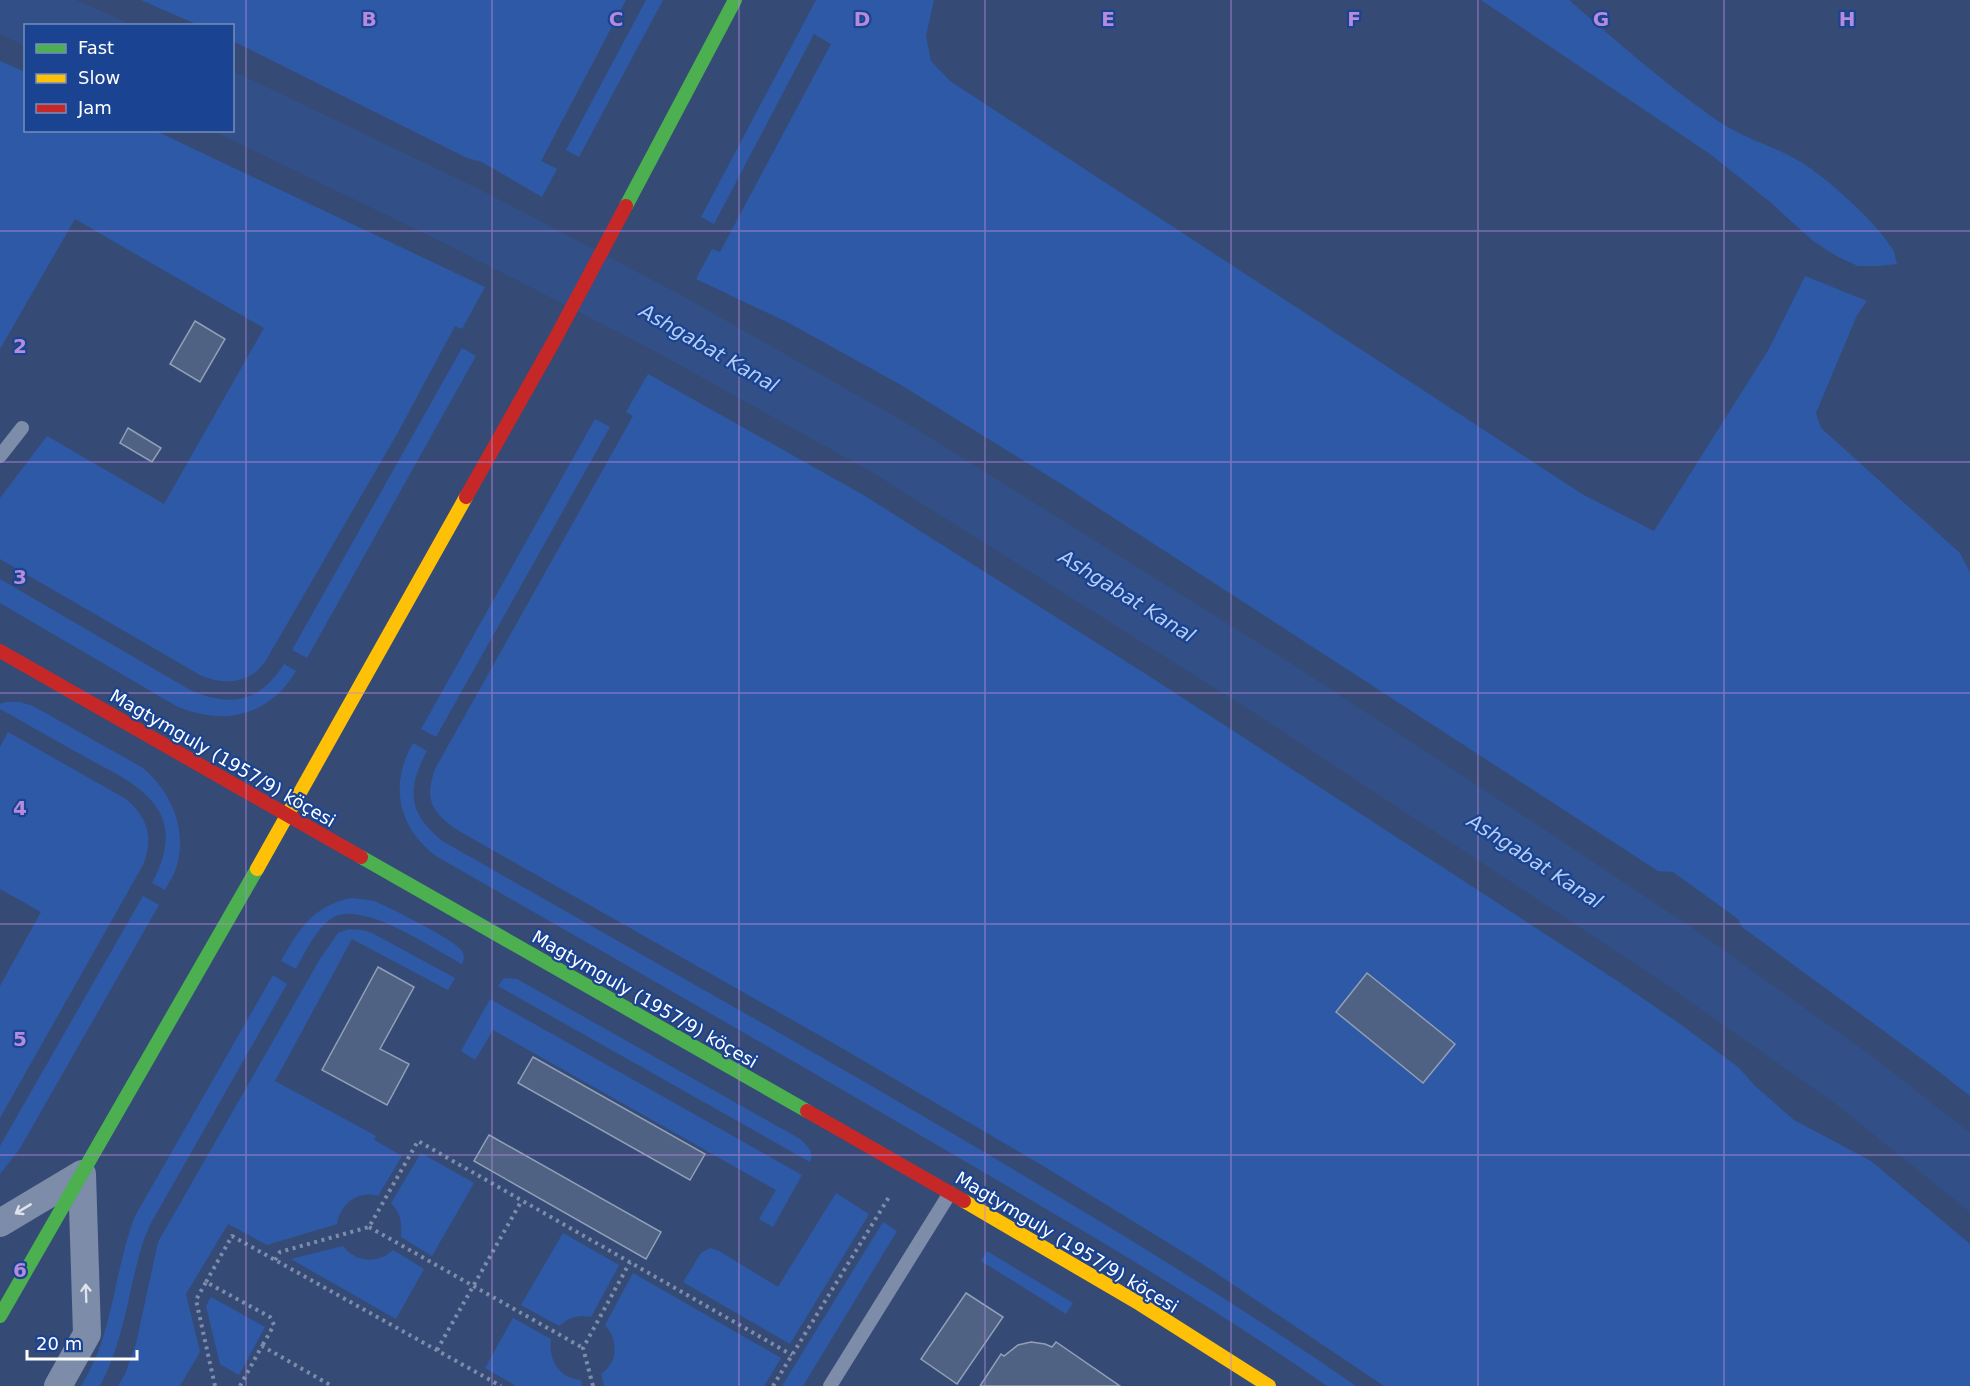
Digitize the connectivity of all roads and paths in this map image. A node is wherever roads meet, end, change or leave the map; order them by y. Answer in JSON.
{"nodes":[{"id":1,"x":735,"y":0,"type":"edge"},
{"id":2,"x":22,"y":428,"type":"dead end"},
{"id":3,"x":0,"y":456,"type":"edge"},
{"id":4,"x":0,"y":651,"type":"edge"},
{"id":5,"x":287,"y":816,"type":"junction"},
{"id":6,"x":82,"y":1174,"type":"junction"},
{"id":7,"x":950,"y":1192,"type":"junction"},
{"id":8,"x":891,"y":1194,"type":"dead end"},
{"id":9,"x":522,"y":1200,"type":"junction"},
{"id":10,"x":0,"y":1223,"type":"edge"},
{"id":11,"x":369,"y":1227,"type":"junction"},
{"id":12,"x":275,"y":1260,"type":"junction"},
{"id":13,"x":630,"y":1262,"type":"junction"},
{"id":14,"x":206,"y":1282,"type":"junction"},
{"id":15,"x":473,"y":1287,"type":"junction"},
{"id":16,"x":0,"y":1316,"type":"edge"},
{"id":17,"x":262,"y":1346,"type":"junction"},
{"id":18,"x":583,"y":1348,"type":"junction"},
{"id":19,"x":437,"y":1350,"type":"junction"},
{"id":20,"x":792,"y":1355,"type":"junction"},
{"id":21,"x":217,"y":1385,"type":"edge"},
{"id":22,"x":58,"y":1386,"type":"edge"},
{"id":23,"x":240,"y":1386,"type":"edge"},
{"id":24,"x":332,"y":1386,"type":"edge"},
{"id":25,"x":501,"y":1386,"type":"edge"},
{"id":26,"x":593,"y":1386,"type":"edge"},
{"id":27,"x":773,"y":1386,"type":"edge"},
{"id":28,"x":830,"y":1386,"type":"edge"},
{"id":29,"x":1269,"y":1386,"type":"edge"}],
"edges":[{"from":1,"to":5,"type":"street"},
{"from":2,"to":3,"type":"lane"},
{"from":4,"to":5,"type":"street","name":"Magtymguly (1957/9) köçesi"},
{"from":5,"to":6,"type":"street"},
{"from":5,"to":7,"type":"street","name":"Magtymguly (1957/9) köçesi"},
{"from":6,"to":10,"type":"street","one_way":true},
{"from":6,"to":16,"type":"street"},
{"from":22,"to":6,"type":"street","one_way":true},
{"from":7,"to":28,"type":"lane"},
{"from":7,"to":29,"type":"street","name":"Magtymguly (1957/9) köçesi"},
{"from":8,"to":20,"type":"path"},
{"from":9,"to":11,"type":"path"},
{"from":9,"to":13,"type":"path"},
{"from":9,"to":15,"type":"path"},
{"from":11,"to":12,"type":"path"},
{"from":11,"to":15,"type":"path"},
{"from":12,"to":14,"type":"path"},
{"from":12,"to":19,"type":"path"},
{"from":13,"to":18,"type":"path"},
{"from":13,"to":20,"type":"path"},
{"from":14,"to":17,"type":"path"},
{"from":14,"to":21,"type":"path"},
{"from":15,"to":18,"type":"path"},
{"from":15,"to":19,"type":"path"},
{"from":17,"to":23,"type":"path"},
{"from":17,"to":24,"type":"path"},
{"from":18,"to":26,"type":"path"},
{"from":19,"to":25,"type":"path"},
{"from":20,"to":27,"type":"path"}]}
